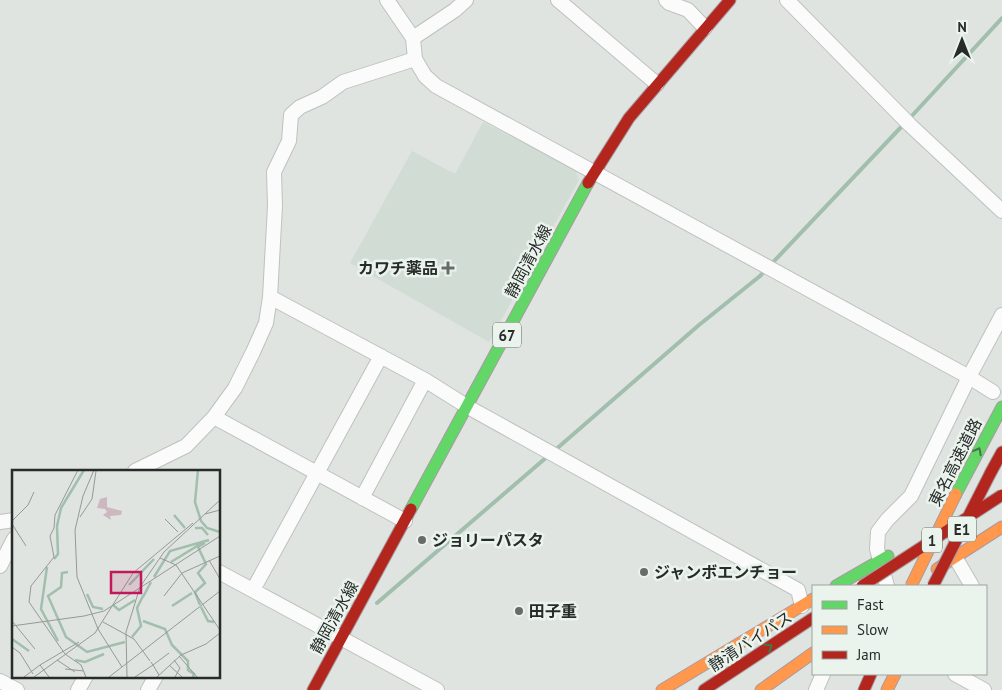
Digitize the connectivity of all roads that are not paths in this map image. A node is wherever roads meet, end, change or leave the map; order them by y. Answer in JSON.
{"nodes":[{"id":1,"x":387,"y":0,"type":"edge"},
{"id":2,"x":466,"y":0,"type":"edge"},
{"id":3,"x":558,"y":0,"type":"edge"},
{"id":4,"x":666,"y":0,"type":"edge"},
{"id":5,"x":730,"y":0,"type":"edge"},
{"id":6,"x":787,"y":0,"type":"edge"},
{"id":7,"x":705,"y":28,"type":"junction"},
{"id":8,"x":413,"y":38,"type":"junction"},
{"id":9,"x":415,"y":59,"type":"junction"},
{"id":10,"x":657,"y":84,"type":"junction"},
{"id":11,"x":594,"y":172,"type":"junction"},
{"id":12,"x":1002,"y":211,"type":"edge"},
{"id":13,"x":270,"y":297,"type":"junction"},
{"id":14,"x":1002,"y":315,"type":"edge"},
{"id":15,"x":381,"y":356,"type":"junction"},
{"id":16,"x":969,"y":377,"type":"junction"},
{"id":17,"x":425,"y":380,"type":"junction"},
{"id":18,"x":993,"y":392,"type":"dead end"},
{"id":19,"x":1002,"y":406,"type":"edge"},
{"id":20,"x":468,"y":407,"type":"junction"},
{"id":21,"x":214,"y":417,"type":"junction"},
{"id":22,"x":1002,"y":452,"type":"edge"},
{"id":23,"x":137,"y":470,"type":"edge"},
{"id":24,"x":317,"y":474,"type":"junction"},
{"id":25,"x":998,"y":491,"type":"edge"},
{"id":26,"x":362,"y":498,"type":"junction"},
{"id":27,"x":405,"y":521,"type":"junction"},
{"id":28,"x":959,"y":522,"type":"junction"},
{"id":29,"x":998,"y":523,"type":"edge"},
{"id":30,"x":964,"y":538,"type":"junction"},
{"id":31,"x":12,"y":543,"type":"edge"},
{"id":32,"x":955,"y":557,"type":"junction"},
{"id":33,"x":880,"y":561,"type":"junction"},
{"id":34,"x":0,"y":566,"type":"edge"},
{"id":35,"x":220,"y":573,"type":"edge"},
{"id":36,"x":838,"y":585,"type":"edge"},
{"id":37,"x":850,"y":585,"type":"edge"},
{"id":38,"x":864,"y":585,"type":"edge"},
{"id":39,"x":887,"y":585,"type":"edge"},
{"id":40,"x":894,"y":585,"type":"edge"},
{"id":41,"x":905,"y":585,"type":"edge"},
{"id":42,"x":911,"y":585,"type":"edge"},
{"id":43,"x":913,"y":585,"type":"edge"},
{"id":44,"x":934,"y":585,"type":"edge"},
{"id":45,"x":971,"y":585,"type":"edge"},
{"id":46,"x":253,"y":590,"type":"junction"},
{"id":47,"x":809,"y":604,"type":"edge"},
{"id":48,"x":812,"y":619,"type":"edge"},
{"id":49,"x":341,"y":637,"type":"junction"},
{"id":50,"x":812,"y":654,"type":"edge"},
{"id":51,"x":812,"y":666,"type":"edge"},
{"id":52,"x":823,"y":675,"type":"edge"},
{"id":53,"x":871,"y":675,"type":"edge"},
{"id":54,"x":895,"y":675,"type":"edge"},
{"id":55,"x":957,"y":675,"type":"edge"},
{"id":56,"x":85,"y":678,"type":"edge"},
{"id":57,"x":155,"y":678,"type":"edge"},
{"id":58,"x":78,"y":690,"type":"edge"},
{"id":59,"x":148,"y":690,"type":"edge"},
{"id":60,"x":313,"y":690,"type":"edge"},
{"id":61,"x":437,"y":690,"type":"edge"},
{"id":62,"x":662,"y":690,"type":"edge"},
{"id":63,"x":682,"y":690,"type":"edge"},
{"id":64,"x":704,"y":690,"type":"edge"},
{"id":65,"x":761,"y":690,"type":"edge"},
{"id":66,"x":777,"y":690,"type":"edge"},
{"id":67,"x":816,"y":690,"type":"edge"},
{"id":68,"x":864,"y":690,"type":"edge"},
{"id":69,"x":888,"y":690,"type":"edge"},
{"id":70,"x":984,"y":690,"type":"edge"}],
"edges":[{"from":1,"to":8,"type":"street"},
{"from":2,"to":8,"type":"street"},
{"from":3,"to":10,"type":"street"},
{"from":4,"to":7,"type":"street"},
{"from":5,"to":7,"type":"main road","name":"静岡清水線","number":"67"},
{"from":6,"to":12,"type":"street"},
{"from":7,"to":10,"type":"main road","name":"静岡清水線","number":"67"},
{"from":8,"to":9,"type":"street"},
{"from":9,"to":11,"type":"street"},
{"from":9,"to":13,"type":"street"},
{"from":10,"to":11,"type":"main road","name":"静岡清水線","number":"67"},
{"from":11,"to":16,"type":"street"},
{"from":11,"to":20,"type":"main road","name":"静岡清水線","number":"67"},
{"from":13,"to":15,"type":"street"},
{"from":13,"to":21,"type":"street"},
{"from":14,"to":16,"type":"street"},
{"from":15,"to":17,"type":"street"},
{"from":15,"to":24,"type":"street"},
{"from":16,"to":18,"type":"street"},
{"from":16,"to":33,"type":"street"},
{"from":17,"to":20,"type":"street"},
{"from":17,"to":26,"type":"street"},
{"from":42,"to":19,"type":"main road","name":"東名高速道路","number":"E1","one_way":true,"bridge":true},
{"from":20,"to":27,"type":"main road","name":"静岡清水線","number":"67"},
{"from":20,"to":47,"type":"street"},
{"from":21,"to":23,"type":"street"},
{"from":21,"to":24,"type":"street"},
{"from":22,"to":44,"type":"main road","number":"E1","bridge":true},
{"from":24,"to":26,"type":"street"},
{"from":24,"to":46,"type":"street"},
{"from":25,"to":28,"type":"main road","number":"1","bridge":true},
{"from":25,"to":33,"type":"main road"},
{"from":26,"to":27,"type":"street"},
{"from":27,"to":49,"type":"main road","name":"静岡清水線","number":"67"},
{"from":28,"to":37,"type":"main road","bridge":true},
{"from":28,"to":38,"type":"main road","number":"1","bridge":true},
{"from":29,"to":30,"type":"main road","number":"1"},
{"from":29,"to":32,"type":"main road","number":"1"},
{"from":30,"to":40,"type":"main road","number":"1","bridge":true},
{"from":30,"to":41,"type":"main road","number":"1","bridge":true},
{"from":31,"to":34,"type":"street"},
{"from":32,"to":43,"type":"main road","number":"1"},
{"from":32,"to":45,"type":"street"},
{"from":33,"to":36,"type":"main road"},
{"from":33,"to":39,"type":"street"},
{"from":35,"to":46,"type":"street"},
{"from":46,"to":49,"type":"street"},
{"from":47,"to":62,"type":"main road"},
{"from":47,"to":63,"type":"main road"},
{"from":64,"to":48,"type":"main road","name":"静清バイパス","one_way":true},
{"from":49,"to":60,"type":"main road","name":"静岡清水線","number":"67"},
{"from":49,"to":61,"type":"street"},
{"from":50,"to":65,"type":"main road"},
{"from":51,"to":66,"type":"main road"},
{"from":52,"to":67,"type":"street"},
{"from":53,"to":68,"type":"main road"},
{"from":54,"to":69,"type":"main road"},
{"from":55,"to":70,"type":"street"},
{"from":56,"to":58,"type":"street"},
{"from":57,"to":59,"type":"street"}]}
